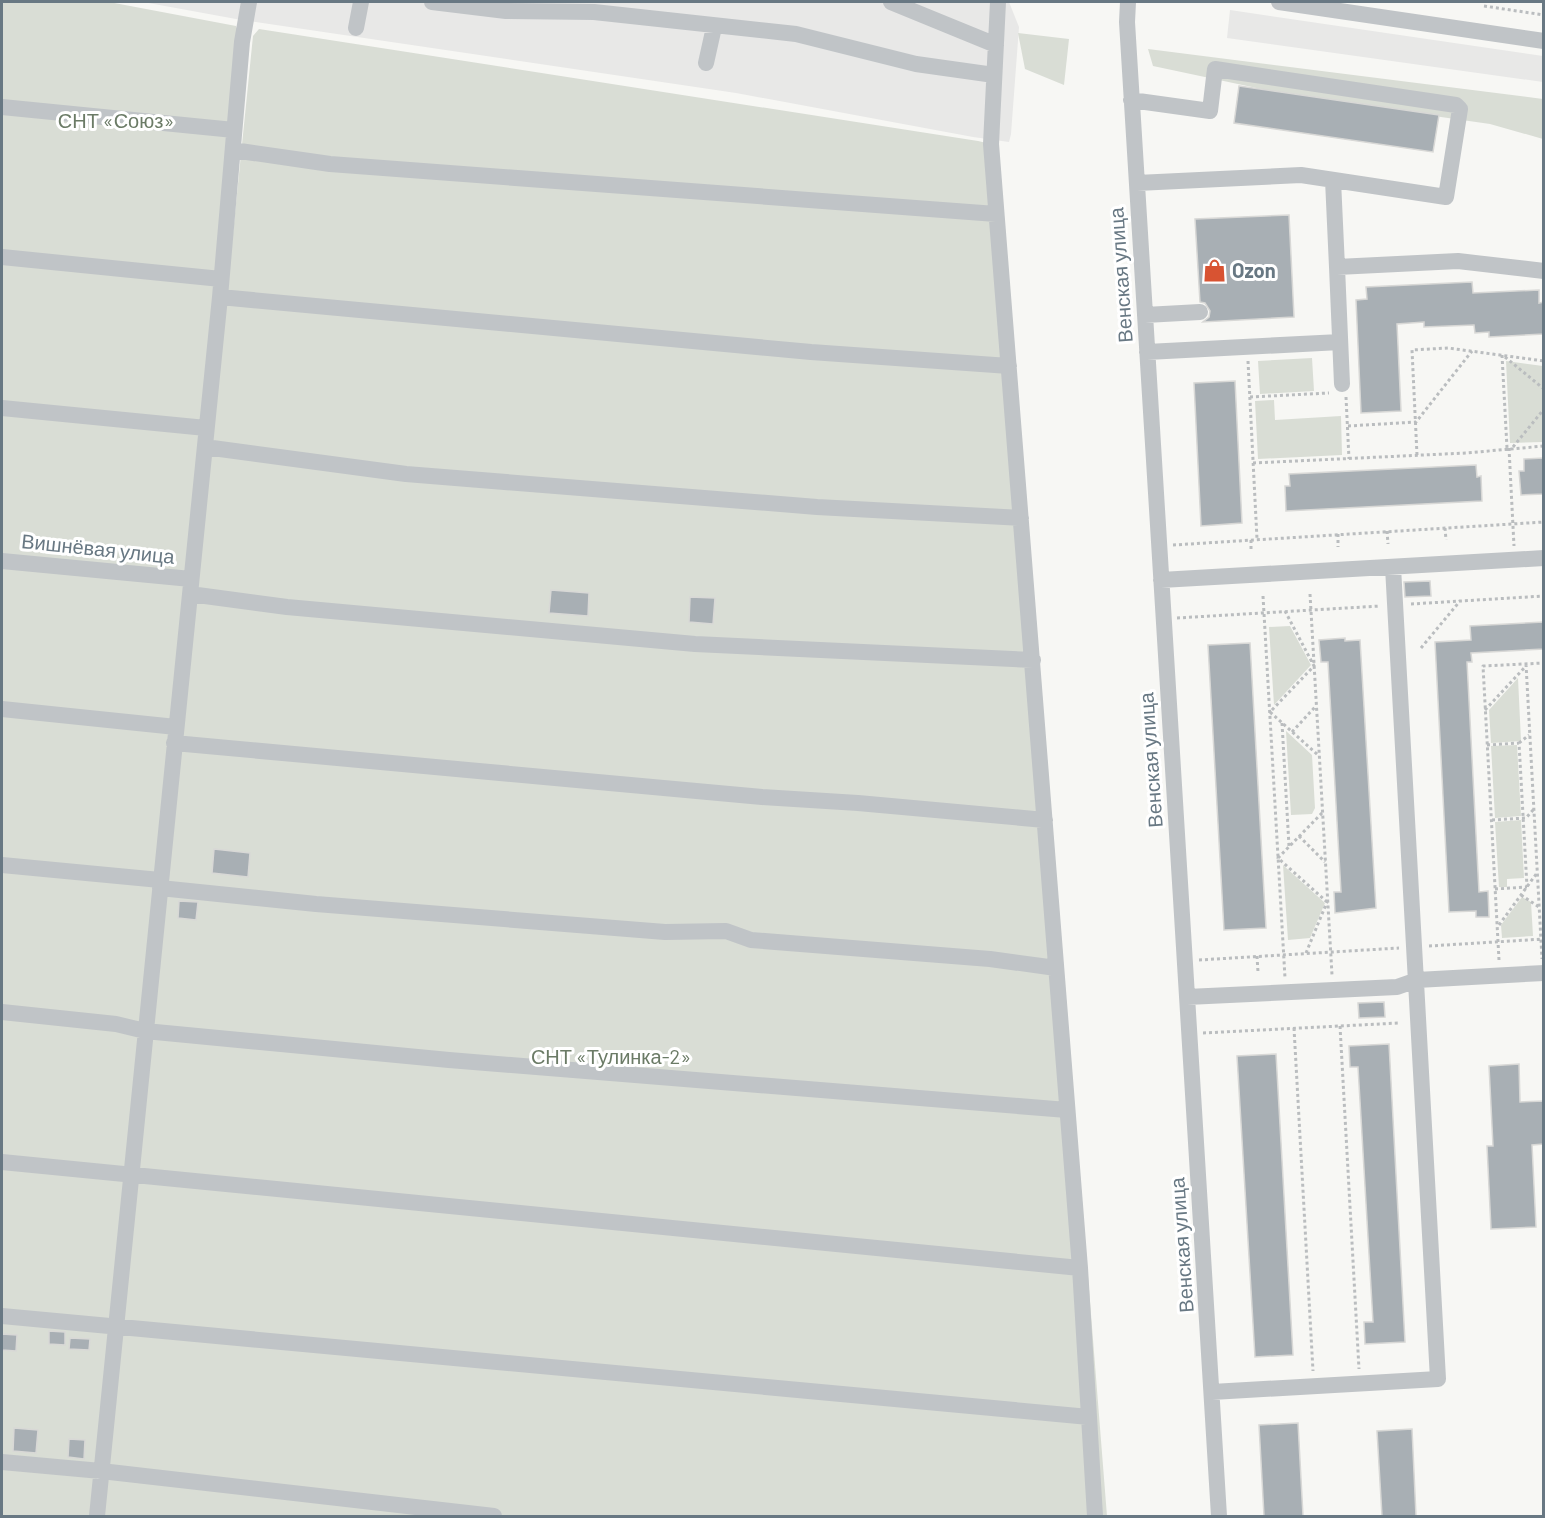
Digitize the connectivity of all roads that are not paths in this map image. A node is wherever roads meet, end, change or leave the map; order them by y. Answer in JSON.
{"nodes":[{"id":1,"x":249,"y":2,"type":"edge"},
{"id":2,"x":361,"y":2,"type":"edge"},
{"id":3,"x":432,"y":2,"type":"edge"},
{"id":4,"x":891,"y":2,"type":"edge"},
{"id":5,"x":999,"y":2,"type":"edge"},
{"id":6,"x":1128,"y":2,"type":"edge"},
{"id":7,"x":1279,"y":2,"type":"edge"},
{"id":8,"x":714,"y":27,"type":"junction"},
{"id":9,"x":356,"y":28,"type":"dead end"},
{"id":10,"x":1544,"y":41,"type":"edge"},
{"id":11,"x":996,"y":45,"type":"junction"},
{"id":12,"x":706,"y":63,"type":"dead end"},
{"id":13,"x":994,"y":75,"type":"junction"},
{"id":14,"x":1131,"y":100,"type":"junction"},
{"id":15,"x":2,"y":107,"type":"edge"},
{"id":16,"x":234,"y":130,"type":"junction"},
{"id":17,"x":232,"y":150,"type":"junction"},
{"id":18,"x":1333,"y":180,"type":"junction"},
{"id":19,"x":1137,"y":183,"type":"junction"},
{"id":20,"x":996,"y":214,"type":"junction"},
{"id":21,"x":2,"y":257,"type":"edge"},
{"id":22,"x":1337,"y":267,"type":"junction"},
{"id":23,"x":1544,"y":271,"type":"edge"},
{"id":24,"x":222,"y":279,"type":"junction"},
{"id":25,"x":220,"y":297,"type":"junction"},
{"id":26,"x":1200,"y":312,"type":"dead end"},
{"id":27,"x":1145,"y":315,"type":"junction"},
{"id":28,"x":1340,"y":342,"type":"junction"},
{"id":29,"x":1147,"y":352,"type":"junction"},
{"id":30,"x":1009,"y":366,"type":"junction"},
{"id":31,"x":1344,"y":388,"type":"road end"},
{"id":32,"x":2,"y":408,"type":"edge"},
{"id":33,"x":206,"y":428,"type":"junction"},
{"id":34,"x":205,"y":447,"type":"junction"},
{"id":35,"x":1021,"y":518,"type":"junction"},
{"id":36,"x":1544,"y":558,"type":"edge"},
{"id":37,"x":2,"y":561,"type":"edge"},
{"id":38,"x":1393,"y":567,"type":"junction"},
{"id":39,"x":1161,"y":580,"type":"junction"},
{"id":40,"x":190,"y":587,"type":"junction"},
{"id":41,"x":1033,"y":660,"type":"junction"},
{"id":42,"x":2,"y":709,"type":"edge"},
{"id":43,"x":175,"y":735,"type":"junction"},
{"id":44,"x":1045,"y":820,"type":"junction"},
{"id":45,"x":2,"y":865,"type":"edge"},
{"id":46,"x":160,"y":884,"type":"junction"},
{"id":47,"x":1056,"y":968,"type":"junction"},
{"id":48,"x":1543,"y":973,"type":"edge"},
{"id":49,"x":1418,"y":980,"type":"junction"},
{"id":50,"x":1187,"y":997,"type":"junction"},
{"id":51,"x":2,"y":1012,"type":"edge"},
{"id":52,"x":145,"y":1031,"type":"junction"},
{"id":53,"x":1067,"y":1110,"type":"junction"},
{"id":54,"x":2,"y":1162,"type":"edge"},
{"id":55,"x":130,"y":1176,"type":"junction"},
{"id":56,"x":1080,"y":1268,"type":"junction"},
{"id":57,"x":2,"y":1316,"type":"edge"},
{"id":58,"x":114,"y":1326,"type":"junction"},
{"id":59,"x":1212,"y":1392,"type":"junction"},
{"id":60,"x":1089,"y":1417,"type":"junction"},
{"id":61,"x":2,"y":1462,"type":"edge"},
{"id":62,"x":101,"y":1471,"type":"junction"},
{"id":63,"x":97,"y":1516,"type":"edge"},
{"id":64,"x":494,"y":1516,"type":"edge"},
{"id":65,"x":1095,"y":1516,"type":"edge"},
{"id":66,"x":1220,"y":1516,"type":"edge"}],
"edges":[{"from":1,"to":16,"type":"street"},
{"from":2,"to":9,"type":"street"},
{"from":3,"to":8,"type":"street"},
{"from":4,"to":11,"type":"street"},
{"from":5,"to":11,"type":"street"},
{"from":6,"to":14,"type":"street","name":"Венская улица"},
{"from":7,"to":10,"type":"street"},
{"from":8,"to":12,"type":"street"},
{"from":8,"to":13,"type":"street"},
{"from":11,"to":13,"type":"street"},
{"from":13,"to":20,"type":"street"},
{"from":14,"to":18,"type":"street"},
{"from":14,"to":19,"type":"street","name":"Венская улица"},
{"from":15,"to":16,"type":"street"},
{"from":16,"to":17,"type":"street"},
{"from":17,"to":20,"type":"street"},
{"from":17,"to":24,"type":"street"},
{"from":18,"to":19,"type":"street"},
{"from":18,"to":22,"type":"street"},
{"from":19,"to":27,"type":"street","name":"Венская улица"},
{"from":20,"to":30,"type":"street"},
{"from":21,"to":24,"type":"street"},
{"from":22,"to":23,"type":"street"},
{"from":22,"to":28,"type":"street"},
{"from":24,"to":25,"type":"street"},
{"from":25,"to":30,"type":"street"},
{"from":25,"to":33,"type":"street"},
{"from":26,"to":27,"type":"street"},
{"from":27,"to":29,"type":"street","name":"Венская улица"},
{"from":28,"to":29,"type":"street"},
{"from":28,"to":31,"type":"street"},
{"from":29,"to":39,"type":"street","name":"Венская улица"},
{"from":30,"to":35,"type":"street"},
{"from":32,"to":33,"type":"street"},
{"from":33,"to":34,"type":"street"},
{"from":34,"to":35,"type":"street"},
{"from":34,"to":40,"type":"street"},
{"from":35,"to":41,"type":"street"},
{"from":36,"to":38,"type":"street"},
{"from":37,"to":40,"type":"street","name":"Вишнёвая улица"},
{"from":38,"to":39,"type":"street"},
{"from":38,"to":49,"type":"street"},
{"from":39,"to":50,"type":"street","name":"Венская улица"},
{"from":40,"to":41,"type":"street","name":"Вишнёвая улица"},
{"from":40,"to":43,"type":"street"},
{"from":41,"to":44,"type":"street"},
{"from":42,"to":43,"type":"street"},
{"from":43,"to":44,"type":"street"},
{"from":43,"to":46,"type":"street"},
{"from":44,"to":47,"type":"street"},
{"from":45,"to":46,"type":"street"},
{"from":46,"to":47,"type":"street"},
{"from":46,"to":52,"type":"street"},
{"from":47,"to":53,"type":"street"},
{"from":48,"to":49,"type":"street"},
{"from":49,"to":50,"type":"street"},
{"from":49,"to":59,"type":"street"},
{"from":50,"to":59,"type":"street","name":"Венская улица"},
{"from":51,"to":52,"type":"street"},
{"from":52,"to":53,"type":"street"},
{"from":52,"to":55,"type":"street"},
{"from":53,"to":56,"type":"street"},
{"from":54,"to":55,"type":"street"},
{"from":55,"to":56,"type":"street"},
{"from":55,"to":58,"type":"street"},
{"from":56,"to":60,"type":"street"},
{"from":57,"to":58,"type":"street"},
{"from":58,"to":60,"type":"street"},
{"from":58,"to":62,"type":"street"},
{"from":59,"to":66,"type":"street","name":"Венская улица"},
{"from":60,"to":65,"type":"street"},
{"from":61,"to":62,"type":"street"},
{"from":62,"to":63,"type":"street"},
{"from":62,"to":64,"type":"street"}]}
